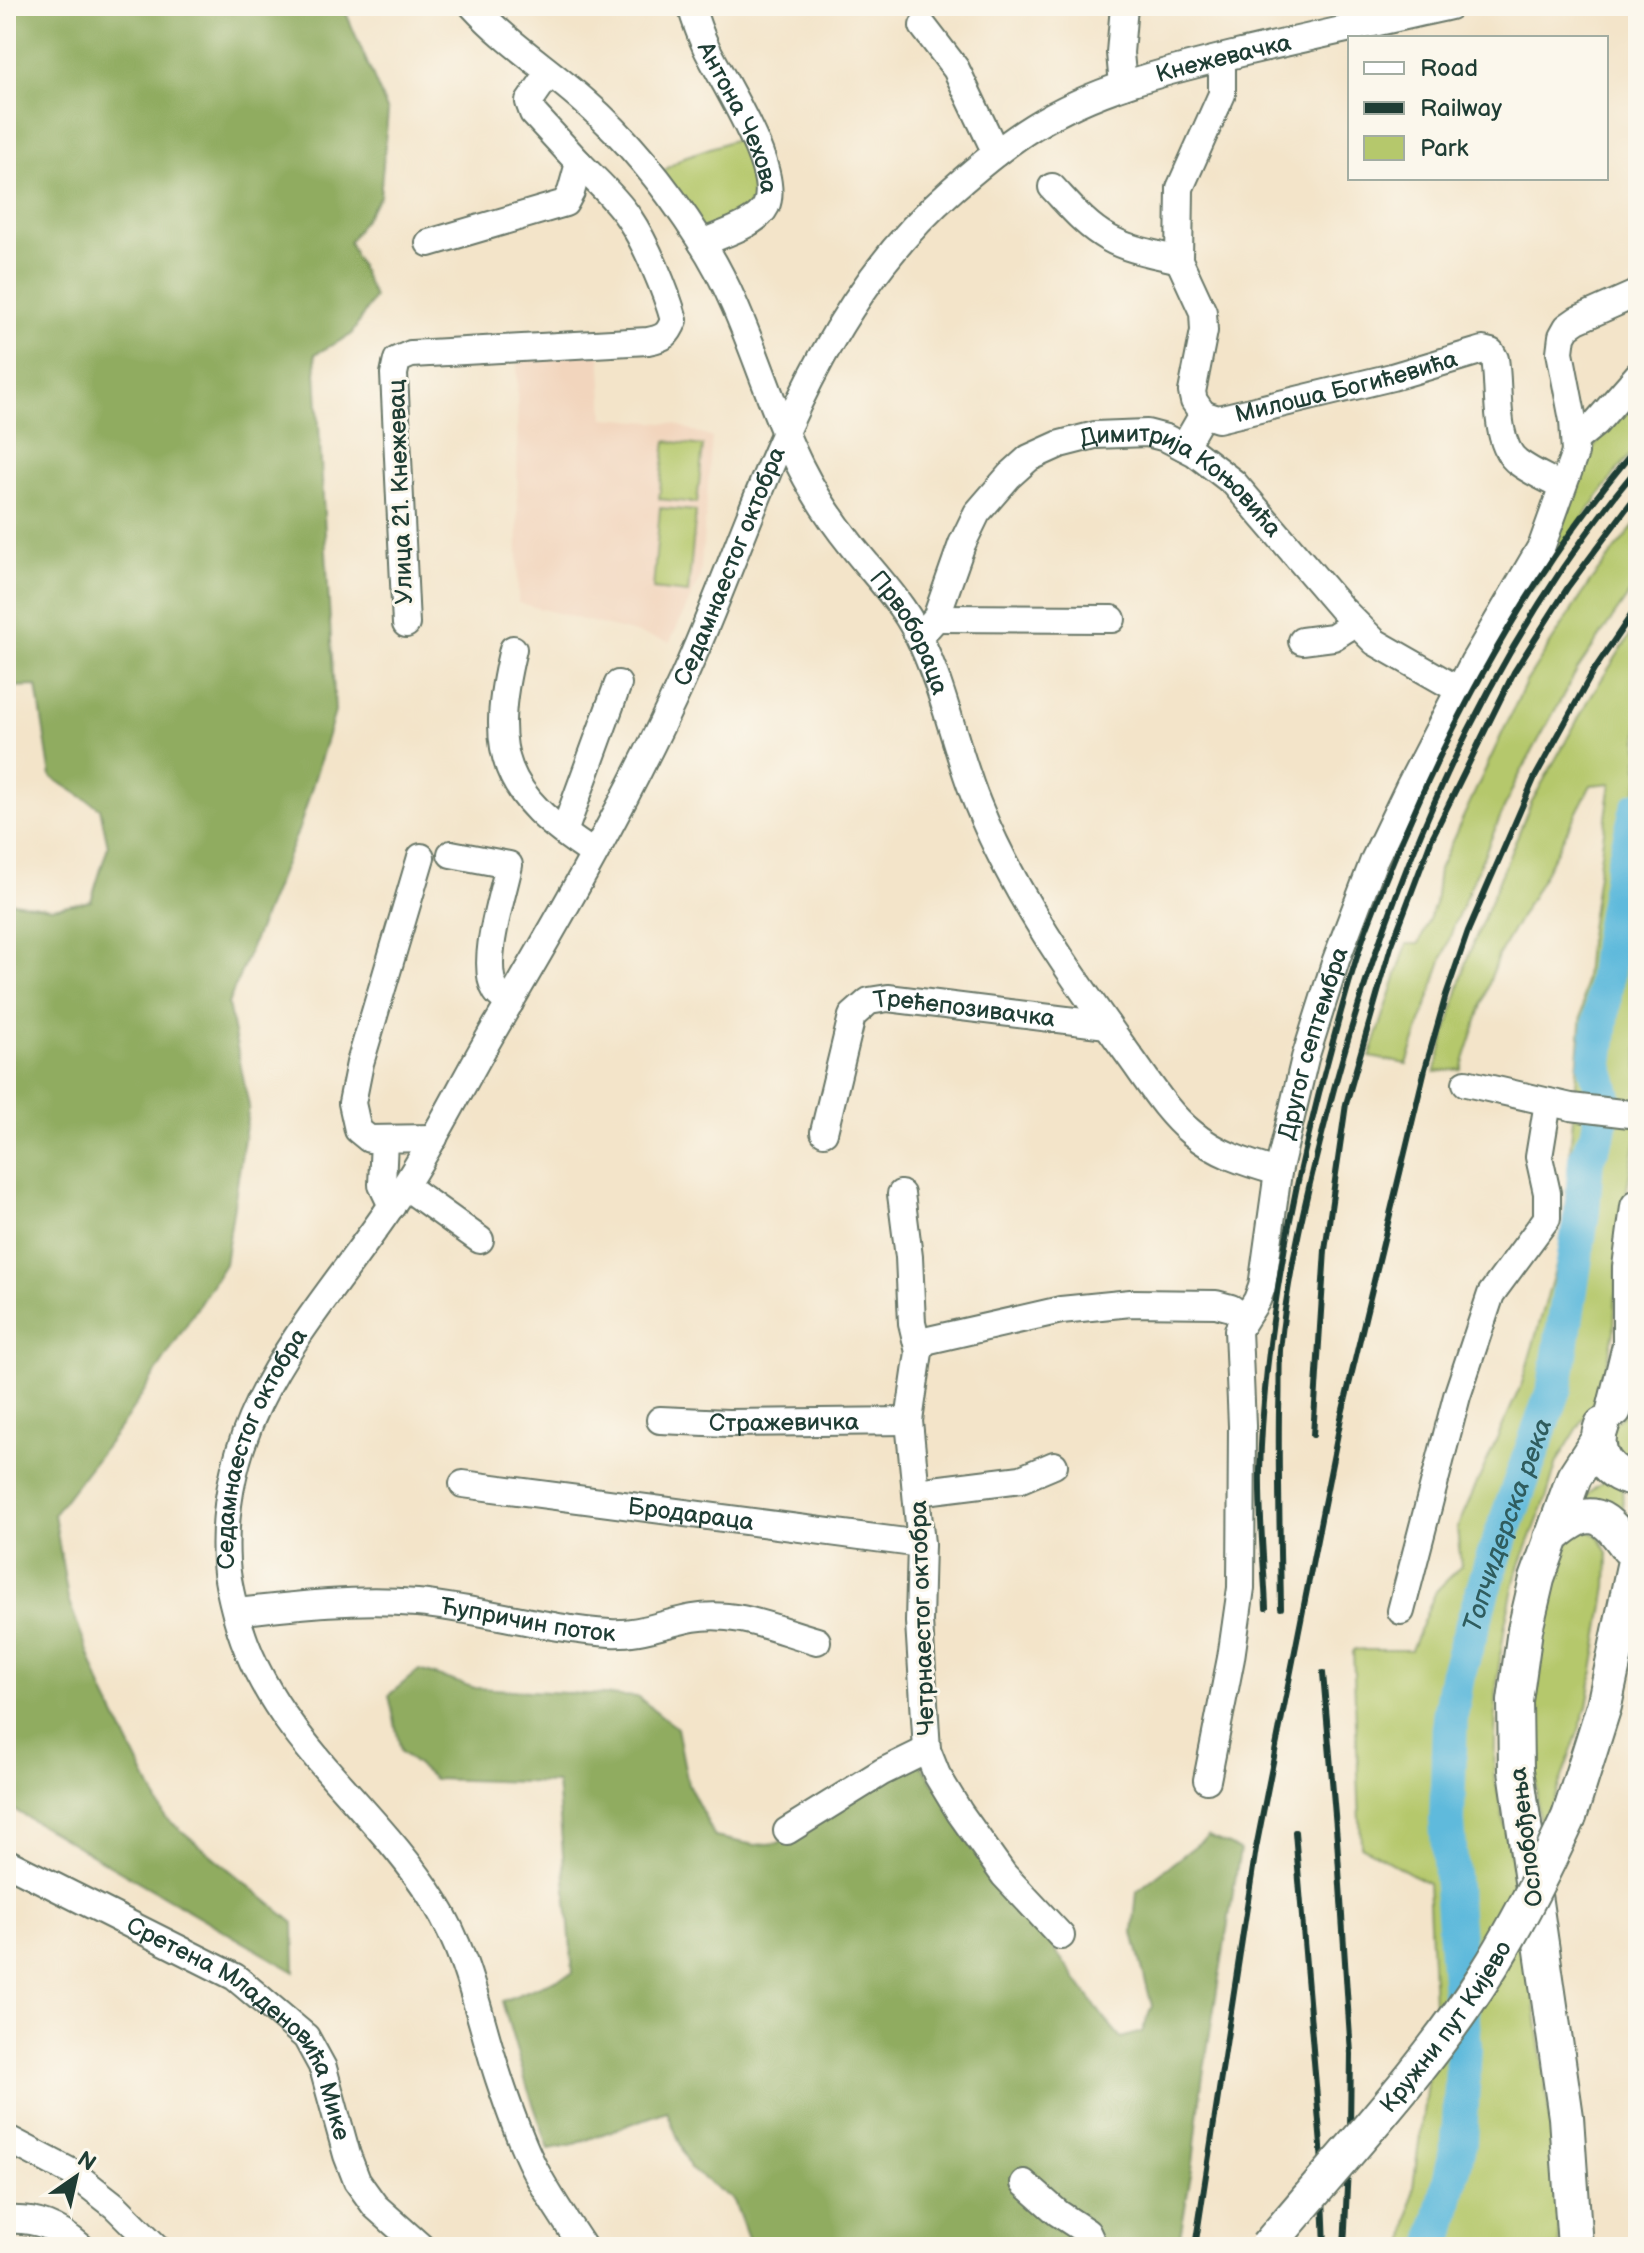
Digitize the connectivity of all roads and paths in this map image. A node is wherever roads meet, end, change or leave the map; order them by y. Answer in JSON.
{"nodes":[{"id":1,"x":473,"y":6,"type":"edge"},
{"id":2,"x":691,"y":6,"type":"edge"},
{"id":3,"x":1124,"y":6,"type":"edge"},
{"id":4,"x":1450,"y":6,"type":"edge"},
{"id":5,"x":923,"y":26,"type":"dead end"},
{"id":6,"x":1222,"y":58,"type":"junction"},
{"id":7,"x":549,"y":73,"type":"junction"},
{"id":8,"x":1123,"y":85,"type":"junction"},
{"id":9,"x":996,"y":153,"type":"junction"},
{"id":10,"x":579,"y":163,"type":"junction"},
{"id":11,"x":1052,"y":187,"type":"dead end"},
{"id":12,"x":429,"y":243,"type":"dead end"},
{"id":13,"x":702,"y":243,"type":"junction"},
{"id":14,"x":1179,"y":260,"type":"junction"},
{"id":15,"x":1638,"y":293,"type":"edge"},
{"id":16,"x":1638,"y":375,"type":"edge"},
{"id":17,"x":1203,"y":414,"type":"junction"},
{"id":18,"x":785,"y":428,"type":"junction"},
{"id":19,"x":1575,"y":440,"type":"junction"},
{"id":20,"x":1184,"y":447,"type":"junction"},
{"id":21,"x":1562,"y":487,"type":"junction"},
{"id":22,"x":1112,"y":619,"type":"dead end"},
{"id":23,"x":1355,"y":623,"type":"junction"},
{"id":24,"x":406,"y":624,"type":"dead end"},
{"id":25,"x":926,"y":625,"type":"junction"},
{"id":26,"x":1302,"y":641,"type":"dead end"},
{"id":27,"x":513,"y":649,"type":"dead end"},
{"id":28,"x":618,"y":684,"type":"dead end"},
{"id":29,"x":1459,"y":690,"type":"junction"},
{"id":30,"x":564,"y":832,"type":"junction"},
{"id":31,"x":593,"y":853,"type":"junction"},
{"id":32,"x":451,"y":854,"type":"dead end"},
{"id":33,"x":421,"y":857,"type":"dead end"},
{"id":34,"x":510,"y":1003,"type":"junction"},
{"id":35,"x":1107,"y":1025,"type":"junction"},
{"id":36,"x":1466,"y":1083,"type":"dead end"},
{"id":37,"x":1560,"y":1104,"type":"junction"},
{"id":38,"x":1632,"y":1115,"type":"edge"},
{"id":39,"x":824,"y":1132,"type":"dead end"},
{"id":40,"x":434,"y":1138,"type":"junction"},
{"id":41,"x":384,"y":1140,"type":"junction"},
{"id":42,"x":1278,"y":1172,"type":"junction"},
{"id":43,"x":901,"y":1194,"type":"dead end"},
{"id":44,"x":398,"y":1196,"type":"junction"},
{"id":45,"x":1638,"y":1207,"type":"edge"},
{"id":46,"x":480,"y":1240,"type":"dead end"},
{"id":47,"x":1244,"y":1317,"type":"junction"},
{"id":48,"x":919,"y":1352,"type":"junction"},
{"id":49,"x":1634,"y":1355,"type":"edge"},
{"id":50,"x":1626,"y":1406,"type":"edge"},
{"id":51,"x":660,"y":1420,"type":"dead end"},
{"id":52,"x":909,"y":1421,"type":"junction"},
{"id":53,"x":1598,"y":1440,"type":"junction"},
{"id":54,"x":1054,"y":1465,"type":"dead end"},
{"id":55,"x":1626,"y":1476,"type":"edge"},
{"id":56,"x":463,"y":1484,"type":"dead end"},
{"id":57,"x":917,"y":1492,"type":"junction"},
{"id":58,"x":1564,"y":1506,"type":"junction"},
{"id":59,"x":1551,"y":1538,"type":"junction"},
{"id":60,"x":921,"y":1544,"type":"junction"},
{"id":61,"x":1632,"y":1556,"type":"edge"},
{"id":62,"x":1401,"y":1611,"type":"dead end"},
{"id":63,"x":236,"y":1612,"type":"junction"},
{"id":64,"x":817,"y":1641,"type":"dead end"},
{"id":65,"x":927,"y":1750,"type":"junction"},
{"id":66,"x":1207,"y":1780,"type":"dead end"},
{"id":67,"x":787,"y":1831,"type":"dead end"},
{"id":68,"x":6,"y":1862,"type":"edge"},
{"id":69,"x":1061,"y":1936,"type":"dead end"},
{"id":70,"x":6,"y":2138,"type":"edge"},
{"id":71,"x":1024,"y":2183,"type":"dead end"},
{"id":72,"x":6,"y":2220,"type":"edge"},
{"id":73,"x":81,"y":2247,"type":"edge"},
{"id":74,"x":156,"y":2247,"type":"edge"},
{"id":75,"x":421,"y":2247,"type":"edge"},
{"id":76,"x":583,"y":2247,"type":"edge"},
{"id":77,"x":1094,"y":2247,"type":"edge"},
{"id":78,"x":1267,"y":2247,"type":"edge"},
{"id":79,"x":1575,"y":2247,"type":"edge"}],
"edges":[{"from":1,"to":7,"type":"street","name":"Првобораца"},
{"from":2,"to":13,"type":"street","name":"Антона Чехова"},
{"from":3,"to":8,"type":"street","name":"Кнежевачка"},
{"from":4,"to":6,"type":"street","name":"Кнежевачка"},
{"from":5,"to":9,"type":"street"},
{"from":6,"to":8,"type":"street","name":"Кнежевачка"},
{"from":6,"to":14,"type":"street","name":"Милоша Богићевића"},
{"from":7,"to":10,"type":"street"},
{"from":7,"to":13,"type":"street","name":"Првобораца"},
{"from":8,"to":9,"type":"street","name":"Седамнаестог октобра"},
{"from":9,"to":18,"type":"street","name":"Седамнаестог октобра"},
{"from":10,"to":12,"type":"street"},
{"from":10,"to":24,"type":"street","name":"Улица 21. Кнежевац"},
{"from":11,"to":14,"type":"street"},
{"from":13,"to":18,"type":"street","name":"Првобораца"},
{"from":14,"to":17,"type":"street","name":"Милоша Богићевића"},
{"from":15,"to":19,"type":"street"},
{"from":16,"to":19,"type":"street"},
{"from":17,"to":20,"type":"street","name":"Милоша Богићевића"},
{"from":17,"to":21,"type":"street","name":"Милоша Богићевића"},
{"from":18,"to":25,"type":"street","name":"Првобораца"},
{"from":18,"to":31,"type":"street","name":"Седамнаестог октобра"},
{"from":19,"to":21,"type":"street","name":"Другог септембра"},
{"from":20,"to":23,"type":"street","name":"Димитрија Коњовића"},
{"from":20,"to":25,"type":"street","name":"Димитрија Коњовића"},
{"from":21,"to":29,"type":"street","name":"Другог септембра"},
{"from":22,"to":25,"type":"street"},
{"from":23,"to":26,"type":"street"},
{"from":23,"to":29,"type":"street","name":"Димитрија Коњовића"},
{"from":25,"to":35,"type":"street","name":"Првобораца"},
{"from":27,"to":30,"type":"street"},
{"from":28,"to":30,"type":"street"},
{"from":29,"to":42,"type":"street","name":"Другог септембра"},
{"from":30,"to":31,"type":"street"},
{"from":31,"to":34,"type":"street","name":"Седамнаестог октобра"},
{"from":32,"to":34,"type":"street"},
{"from":33,"to":41,"type":"street"},
{"from":34,"to":40,"type":"street","name":"Седамнаестог октобра"},
{"from":35,"to":39,"type":"street","name":"Трећепозивачка"},
{"from":35,"to":42,"type":"street","name":"Првобораца"},
{"from":36,"to":37,"type":"street"},
{"from":37,"to":38,"type":"street"},
{"from":37,"to":62,"type":"street"},
{"from":40,"to":41,"type":"street"},
{"from":40,"to":44,"type":"street","name":"Седамнаестог октобра"},
{"from":41,"to":44,"type":"street"},
{"from":42,"to":47,"type":"street","name":"Другог септембра"},
{"from":43,"to":48,"type":"street","name":"Четрнаестог октобра"},
{"from":44,"to":46,"type":"street"},
{"from":44,"to":63,"type":"street","name":"Седамнаестог октобра"},
{"from":45,"to":49,"type":"main road"},
{"from":47,"to":48,"type":"street"},
{"from":47,"to":66,"type":"street","name":"Другог септембра"},
{"from":48,"to":52,"type":"street","name":"Четрнаестог октобра"},
{"from":49,"to":50,"type":"main road"},
{"from":50,"to":53,"type":"main road","name":"Ослобођења"},
{"from":51,"to":52,"type":"street","name":"Стражевичка"},
{"from":52,"to":57,"type":"street","name":"Четрнаестог октобра"},
{"from":53,"to":55,"type":"main road"},
{"from":53,"to":58,"type":"main road","name":"Ослобођења"},
{"from":54,"to":57,"type":"street"},
{"from":55,"to":58,"type":"main road"},
{"from":55,"to":61,"type":"main road","name":"Кружни пут Кијево"},
{"from":56,"to":60,"type":"street","name":"Бродараца"},
{"from":57,"to":60,"type":"street","name":"Четрнаестог октобра"},
{"from":58,"to":59,"type":"main road","name":"Ослобођења"},
{"from":59,"to":61,"type":"main road"},
{"from":59,"to":79,"type":"main road","name":"Ослобођења"},
{"from":60,"to":65,"type":"street","name":"Четрнаестог октобра"},
{"from":61,"to":78,"type":"main road","name":"Кружни пут Кијево","bridge":true},
{"from":63,"to":64,"type":"street","name":"Ћупричин поток"},
{"from":63,"to":76,"type":"street","name":"Седамнаестог октобра"},
{"from":65,"to":67,"type":"street"},
{"from":65,"to":69,"type":"street","name":"Четрнаестог октобра"},
{"from":68,"to":75,"type":"street","name":"Сретена Младеновића Мике"},
{"from":70,"to":74,"type":"street"},
{"from":71,"to":77,"type":"street"},
{"from":72,"to":73,"type":"street"}]}
